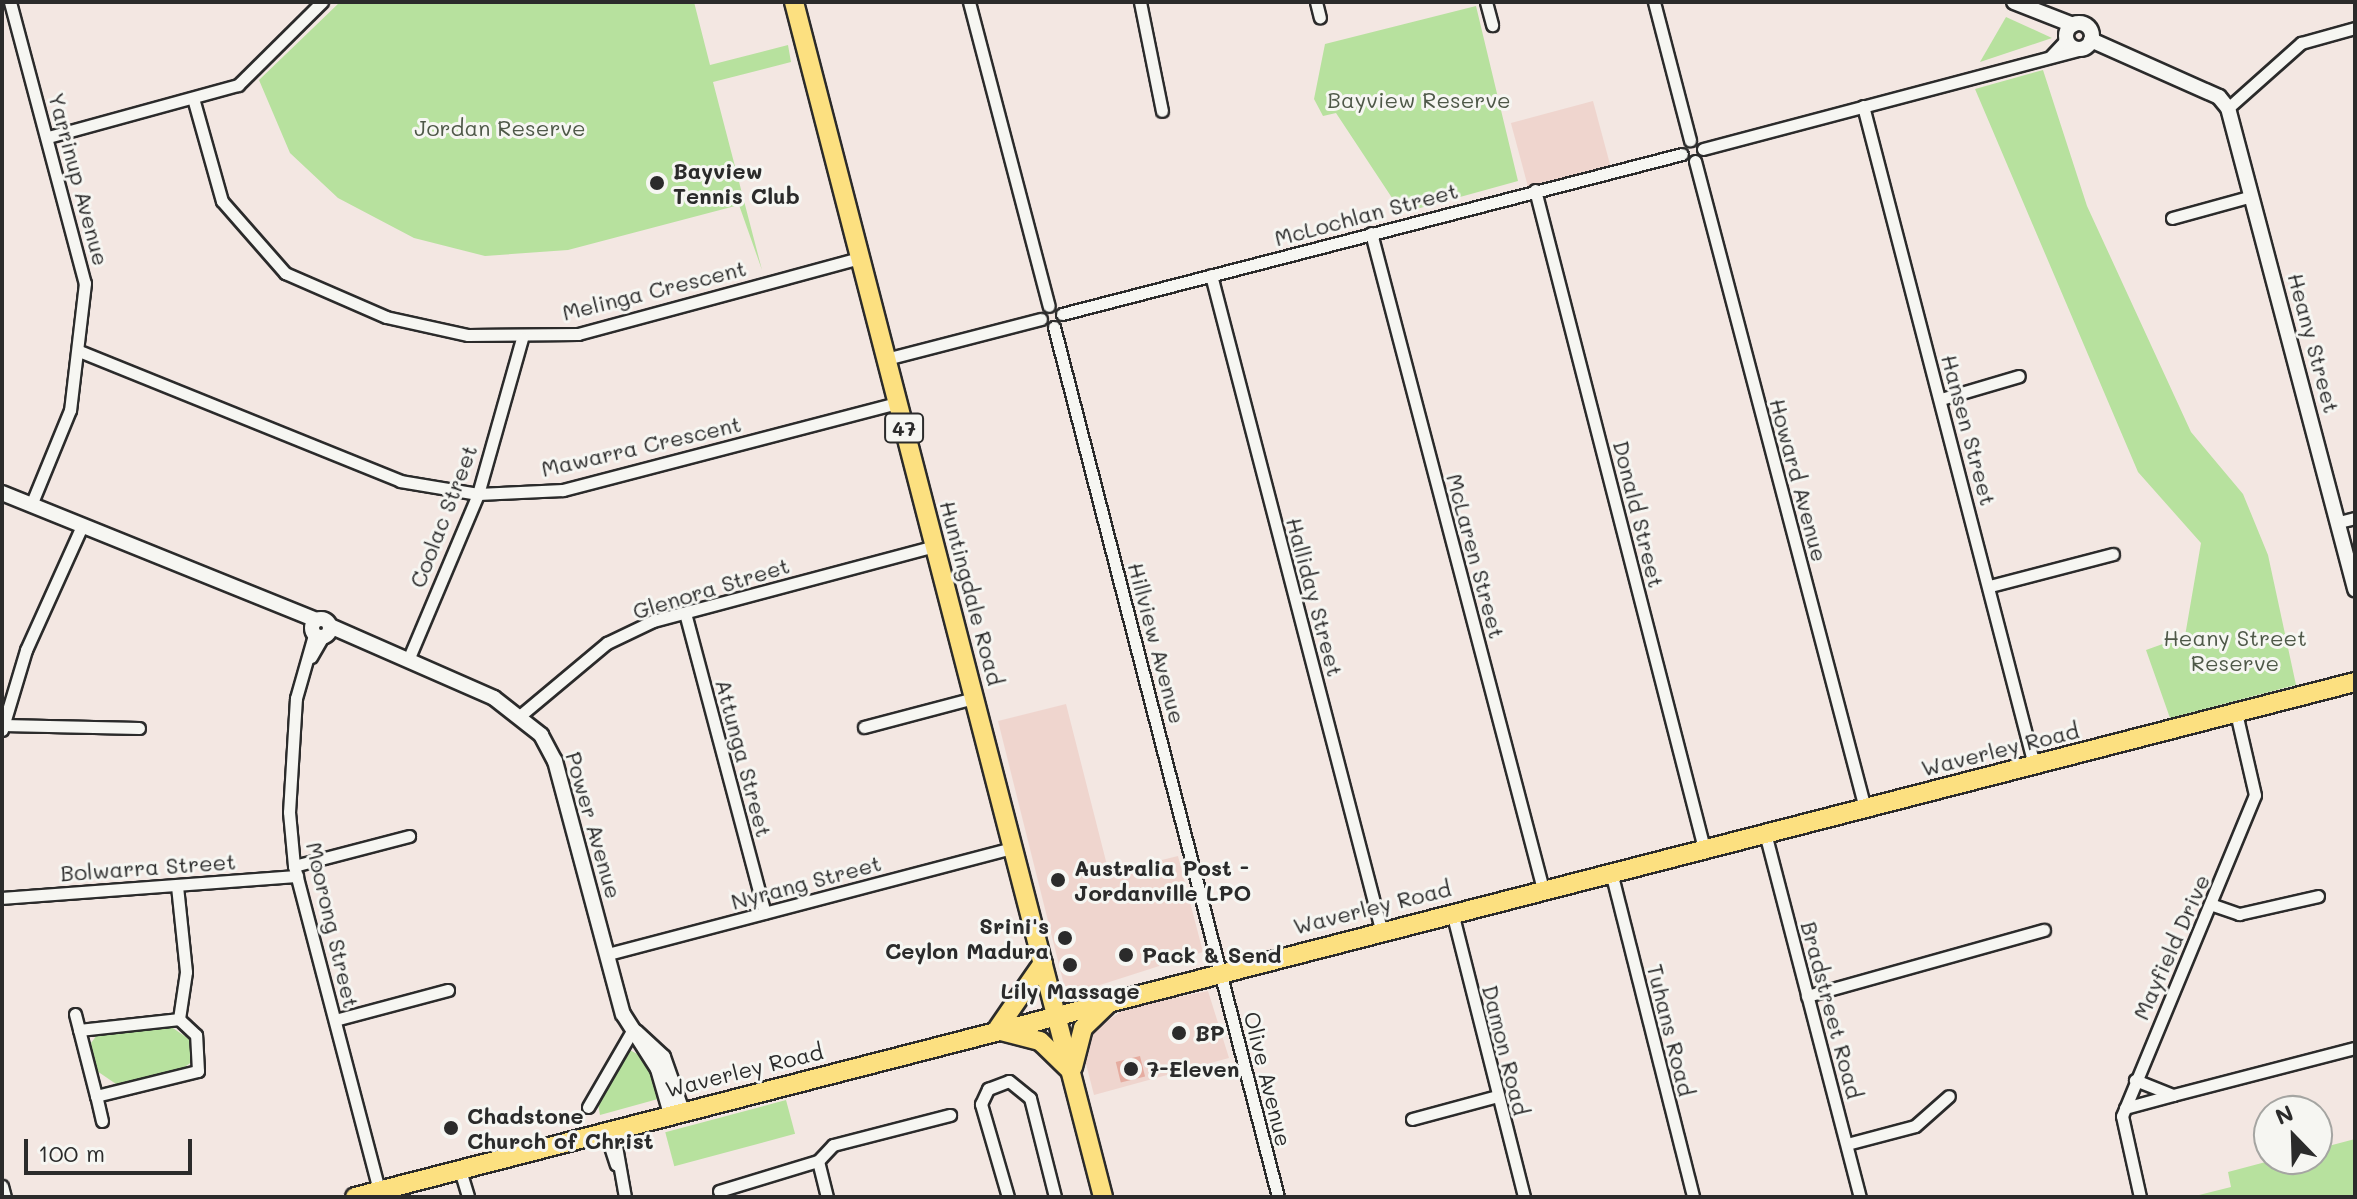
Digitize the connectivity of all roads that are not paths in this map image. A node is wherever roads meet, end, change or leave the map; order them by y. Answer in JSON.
{"nodes":[{"id":1,"x":10,"y":2,"type":"edge"},
{"id":2,"x":322,"y":2,"type":"edge"},
{"id":3,"x":794,"y":2,"type":"edge"},
{"id":4,"x":969,"y":2,"type":"edge"},
{"id":5,"x":1140,"y":2,"type":"edge"},
{"id":6,"x":1316,"y":2,"type":"edge"},
{"id":7,"x":1486,"y":2,"type":"edge"},
{"id":8,"x":1654,"y":2,"type":"edge"},
{"id":9,"x":2014,"y":2,"type":"edge"},
{"id":10,"x":1320,"y":18,"type":"dead end"},
{"id":11,"x":1492,"y":25,"type":"dead end"},
{"id":12,"x":2355,"y":28,"type":"edge"},
{"id":13,"x":2069,"y":32,"type":"junction"},
{"id":14,"x":2087,"y":44,"type":"junction"},
{"id":15,"x":2046,"y":60,"type":"junction"},
{"id":16,"x":193,"y":98,"type":"junction"},
{"id":17,"x":1863,"y":106,"type":"junction"},
{"id":18,"x":2228,"y":108,"type":"junction"},
{"id":19,"x":1162,"y":111,"type":"dead end"},
{"id":20,"x":48,"y":137,"type":"junction"},
{"id":21,"x":1690,"y":140,"type":"junction"},
{"id":22,"x":1703,"y":149,"type":"junction"},
{"id":23,"x":1682,"y":154,"type":"junction"},
{"id":24,"x":1695,"y":161,"type":"junction"},
{"id":25,"x":1535,"y":190,"type":"junction"},
{"id":26,"x":2252,"y":196,"type":"junction"},
{"id":27,"x":2172,"y":218,"type":"dead end"},
{"id":28,"x":1371,"y":233,"type":"junction"},
{"id":29,"x":860,"y":258,"type":"junction"},
{"id":30,"x":1211,"y":275,"type":"junction"},
{"id":31,"x":1049,"y":306,"type":"junction"},
{"id":32,"x":1062,"y":314,"type":"junction"},
{"id":33,"x":1041,"y":319,"type":"junction"},
{"id":34,"x":1054,"y":327,"type":"junction"},
{"id":35,"x":522,"y":338,"type":"junction"},
{"id":36,"x":79,"y":351,"type":"junction"},
{"id":37,"x":886,"y":359,"type":"junction"},
{"id":38,"x":2019,"y":376,"type":"dead end"},
{"id":39,"x":1941,"y":399,"type":"junction"},
{"id":40,"x":898,"y":403,"type":"junction"},
{"id":41,"x":2,"y":493,"type":"edge"},
{"id":42,"x":478,"y":494,"type":"junction"},
{"id":43,"x":31,"y":505,"type":"junction"},
{"id":44,"x":2355,"y":518,"type":"edge"},
{"id":45,"x":2339,"y":522,"type":"junction"},
{"id":46,"x":81,"y":528,"type":"junction"},
{"id":47,"x":935,"y":546,"type":"junction"},
{"id":48,"x":2113,"y":554,"type":"dead end"},
{"id":49,"x":1990,"y":586,"type":"junction"},
{"id":50,"x":2355,"y":590,"type":"edge"},
{"id":51,"x":685,"y":613,"type":"junction"},
{"id":52,"x":320,"y":631,"type":"junction"},
{"id":53,"x":408,"y":660,"type":"junction"},
{"id":54,"x":2355,"y":682,"type":"edge"},
{"id":55,"x":974,"y":698,"type":"junction"},
{"id":56,"x":2236,"y":713,"type":"junction"},
{"id":57,"x":522,"y":714,"type":"junction"},
{"id":58,"x":864,"y":727,"type":"dead end"},
{"id":59,"x":2,"y":728,"type":"edge"},
{"id":60,"x":139,"y":728,"type":"dead end"},
{"id":61,"x":2034,"y":765,"type":"junction"},
{"id":62,"x":1865,"y":808,"type":"junction"},
{"id":63,"x":1765,"y":833,"type":"junction"},
{"id":64,"x":409,"y":836,"type":"dead end"},
{"id":65,"x":1013,"y":848,"type":"junction"},
{"id":66,"x":1704,"y":848,"type":"junction"},
{"id":67,"x":296,"y":871,"type":"junction"},
{"id":68,"x":1611,"y":872,"type":"junction"},
{"id":69,"x":177,"y":886,"type":"junction"},
{"id":70,"x":1543,"y":889,"type":"junction"},
{"id":71,"x":2318,"y":896,"type":"dead end"},
{"id":72,"x":2,"y":898,"type":"edge"},
{"id":73,"x":2213,"y":905,"type":"junction"},
{"id":74,"x":1452,"y":912,"type":"junction"},
{"id":75,"x":765,"y":913,"type":"junction"},
{"id":76,"x":1381,"y":929,"type":"junction"},
{"id":77,"x":2044,"y":930,"type":"dead end"},
{"id":78,"x":608,"y":954,"type":"junction"},
{"id":79,"x":1043,"y":963,"type":"junction"},
{"id":80,"x":1220,"y":970,"type":"junction"},
{"id":81,"x":448,"y":990,"type":"dead end"},
{"id":82,"x":1807,"y":996,"type":"junction"},
{"id":83,"x":1112,"y":1000,"type":"junction"},
{"id":84,"x":75,"y":1014,"type":"dead end"},
{"id":85,"x":1057,"y":1014,"type":"junction"},
{"id":86,"x":179,"y":1019,"type":"junction"},
{"id":87,"x":335,"y":1020,"type":"junction"},
{"id":88,"x":79,"y":1030,"type":"junction"},
{"id":89,"x":996,"y":1030,"type":"junction"},
{"id":90,"x":632,"y":1031,"type":"junction"},
{"id":91,"x":2355,"y":1048,"type":"edge"},
{"id":92,"x":1072,"y":1072,"type":"junction"},
{"id":93,"x":2135,"y":1080,"type":"junction"},
{"id":94,"x":2173,"y":1095,"type":"junction"},
{"id":95,"x":96,"y":1096,"type":"junction"},
{"id":96,"x":1497,"y":1096,"type":"junction"},
{"id":97,"x":1949,"y":1096,"type":"dead end"},
{"id":98,"x":588,"y":1107,"type":"dead end"},
{"id":99,"x":2125,"y":1108,"type":"junction"},
{"id":100,"x":676,"y":1112,"type":"junction"},
{"id":101,"x":949,"y":1113,"type":"dead end"},
{"id":102,"x":1412,"y":1119,"type":"dead end"},
{"id":103,"x":102,"y":1121,"type":"dead end"},
{"id":104,"x":609,"y":1130,"type":"junction"},
{"id":105,"x":1847,"y":1144,"type":"junction"},
{"id":106,"x":818,"y":1161,"type":"junction"},
{"id":107,"x":460,"y":1170,"type":"junction"},
{"id":108,"x":2,"y":1186,"type":"edge"},
{"id":109,"x":719,"y":1189,"type":"edge"},
{"id":110,"x":379,"y":1191,"type":"junction"},
{"id":111,"x":5,"y":1197,"type":"edge"},
{"id":112,"x":355,"y":1197,"type":"edge"},
{"id":113,"x":468,"y":1197,"type":"edge"},
{"id":114,"x":625,"y":1197,"type":"edge"},
{"id":115,"x":827,"y":1197,"type":"edge"},
{"id":116,"x":1008,"y":1197,"type":"edge"},
{"id":117,"x":1055,"y":1197,"type":"edge"},
{"id":118,"x":1103,"y":1197,"type":"edge"},
{"id":119,"x":1278,"y":1197,"type":"edge"},
{"id":120,"x":1524,"y":1197,"type":"edge"},
{"id":121,"x":1693,"y":1197,"type":"edge"},
{"id":122,"x":1860,"y":1197,"type":"edge"},
{"id":123,"x":2140,"y":1197,"type":"edge"}],
"edges":[{"from":1,"to":20,"type":"street","name":"Yarrinup Avenue"},
{"from":2,"to":16,"type":"street"},
{"from":3,"to":29,"type":"main road","name":"Huntingdale Road","number":"47"},
{"from":4,"to":31,"type":"street"},
{"from":5,"to":19,"type":"street"},
{"from":6,"to":10,"type":"street"},
{"from":7,"to":11,"type":"street"},
{"from":8,"to":21,"type":"street"},
{"from":9,"to":13,"type":"street"},
{"from":12,"to":18,"type":"street"},
{"from":13,"to":14,"type":"street"},
{"from":13,"to":14,"type":"street"},
{"from":13,"to":15,"type":"street"},
{"from":14,"to":15,"type":"street"},
{"from":14,"to":18,"type":"street"},
{"from":15,"to":17,"type":"street"},
{"from":16,"to":20,"type":"street"},
{"from":16,"to":35,"type":"street","name":"Melinga Crescent"},
{"from":17,"to":22,"type":"street"},
{"from":17,"to":39,"type":"street","name":"Hansen Street"},
{"from":18,"to":26,"type":"street","name":"Heany Street"},
{"from":20,"to":36,"type":"street","name":"Yarrinup Avenue"},
{"from":21,"to":22,"type":"street"},
{"from":21,"to":23,"type":"street"},
{"from":22,"to":24,"type":"street"},
{"from":23,"to":24,"type":"street"},
{"from":23,"to":25,"type":"street","name":"McLochlan Street"},
{"from":24,"to":62,"type":"street","name":"Howard Avenue"},
{"from":25,"to":28,"type":"street","name":"McLochlan Street"},
{"from":25,"to":66,"type":"street","name":"Donald Street"},
{"from":26,"to":27,"type":"street"},
{"from":26,"to":45,"type":"street","name":"Heany Street"},
{"from":28,"to":30,"type":"street","name":"McLochlan Street"},
{"from":28,"to":70,"type":"street","name":"McLaren Street"},
{"from":29,"to":35,"type":"street","name":"Melinga Crescent"},
{"from":29,"to":37,"type":"main road","name":"Huntingdale Road","number":"47"},
{"from":30,"to":32,"type":"street","name":"McLochlan Street"},
{"from":30,"to":76,"type":"street","name":"Halliday Street"},
{"from":31,"to":32,"type":"street"},
{"from":31,"to":33,"type":"street"},
{"from":32,"to":34,"type":"street"},
{"from":33,"to":34,"type":"street"},
{"from":33,"to":37,"type":"street"},
{"from":34,"to":80,"type":"street","name":"Hillview Avenue"},
{"from":35,"to":42,"type":"street","name":"Coolac Street"},
{"from":36,"to":42,"type":"street","name":"Mawarra Crescent"},
{"from":36,"to":43,"type":"street","name":"Yarrinup Avenue"},
{"from":37,"to":40,"type":"main road","name":"Huntingdale Road","number":"47"},
{"from":38,"to":39,"type":"street"},
{"from":39,"to":49,"type":"street","name":"Hansen Street"},
{"from":40,"to":42,"type":"street","name":"Mawarra Crescent"},
{"from":40,"to":47,"type":"main road","name":"Huntingdale Road","number":"47"},
{"from":41,"to":43,"type":"street","name":"Power Avenue"},
{"from":42,"to":53,"type":"street","name":"Coolac Street"},
{"from":43,"to":46,"type":"street","name":"Power Avenue"},
{"from":44,"to":45,"type":"street"},
{"from":45,"to":50,"type":"street","name":"Heany Street"},
{"from":46,"to":52,"type":"street","name":"Power Avenue"},
{"from":46,"to":59,"type":"street"},
{"from":47,"to":51,"type":"street","name":"Glenora Street"},
{"from":47,"to":55,"type":"main road","name":"Huntingdale Road","number":"47"},
{"from":48,"to":49,"type":"street"},
{"from":49,"to":61,"type":"street","name":"Hansen Street"},
{"from":51,"to":57,"type":"street","name":"Glenora Street"},
{"from":51,"to":75,"type":"street","name":"Attunga Street"},
{"from":52,"to":53,"type":"street","name":"Power Avenue"},
{"from":52,"to":67,"type":"street","name":"Moorong Street"},
{"from":53,"to":57,"type":"street","name":"Power Avenue"},
{"from":54,"to":56,"type":"main road","name":"Waverley Road"},
{"from":55,"to":58,"type":"street"},
{"from":55,"to":65,"type":"main road","name":"Huntingdale Road","number":"47"},
{"from":56,"to":61,"type":"main road","name":"Waverley Road"},
{"from":56,"to":73,"type":"street","name":"Mayfield Drive"},
{"from":57,"to":78,"type":"street","name":"Power Avenue"},
{"from":59,"to":60,"type":"street"},
{"from":61,"to":62,"type":"main road","name":"Waverley Road"},
{"from":62,"to":63,"type":"main road","name":"Waverley Road"},
{"from":63,"to":66,"type":"main road","name":"Waverley Road"},
{"from":63,"to":82,"type":"street","name":"Bradstreet Road"},
{"from":64,"to":67,"type":"street","name":"Bolwarra Street"},
{"from":65,"to":75,"type":"street","name":"Nyrang Street"},
{"from":65,"to":79,"type":"main road","name":"Huntingdale Road","number":"47"},
{"from":66,"to":68,"type":"main road","name":"Waverley Road"},
{"from":67,"to":69,"type":"street","name":"Bolwarra Street"},
{"from":67,"to":87,"type":"street","name":"Moorong Street"},
{"from":68,"to":70,"type":"main road","name":"Waverley Road"},
{"from":68,"to":121,"type":"street","name":"Tuhans Road"},
{"from":69,"to":72,"type":"street","name":"Bolwarra Street"},
{"from":69,"to":86,"type":"street"},
{"from":70,"to":74,"type":"main road","name":"Waverley Road"},
{"from":71,"to":73,"type":"street"},
{"from":73,"to":93,"type":"street","name":"Mayfield Drive"},
{"from":74,"to":76,"type":"main road","name":"Waverley Road"},
{"from":74,"to":96,"type":"street","name":"Damon Road"},
{"from":75,"to":78,"type":"street","name":"Nyrang Street"},
{"from":76,"to":80,"type":"main road","name":"Waverley Road"},
{"from":77,"to":82,"type":"street"},
{"from":78,"to":90,"type":"street","name":"Power Avenue"},
{"from":79,"to":85,"type":"main road","name":"Huntingdale Road","number":"47"},
{"from":79,"to":89,"type":"main road"},
{"from":80,"to":83,"type":"main road","name":"Waverley Road"},
{"from":80,"to":119,"type":"street","name":"Olive Avenue"},
{"from":81,"to":87,"type":"street"},
{"from":82,"to":105,"type":"street","name":"Bradstreet Road"},
{"from":83,"to":85,"type":"main road","name":"Waverley Road"},
{"from":83,"to":92,"type":"main road"},
{"from":84,"to":88,"type":"street"},
{"from":85,"to":89,"type":"main road","name":"Waverley Road"},
{"from":85,"to":92,"type":"main road","name":"Huntingdale Road","number":"47"},
{"from":86,"to":88,"type":"street"},
{"from":86,"to":95,"type":"street"},
{"from":87,"to":110,"type":"street","name":"Moorong Street"},
{"from":88,"to":95,"type":"street"},
{"from":89,"to":92,"type":"main road"},
{"from":89,"to":100,"type":"main road","name":"Waverley Road"},
{"from":90,"to":98,"type":"street"},
{"from":90,"to":100,"type":"street","name":"Power Avenue"},
{"from":91,"to":94,"type":"street"},
{"from":92,"to":118,"type":"main road","name":"Huntingdale Road","number":"47"},
{"from":93,"to":94,"type":"street"},
{"from":93,"to":99,"type":"street","name":"Mayfield Drive"},
{"from":94,"to":99,"type":"street"},
{"from":95,"to":103,"type":"street"},
{"from":96,"to":102,"type":"street"},
{"from":96,"to":120,"type":"street","name":"Damon Road"},
{"from":97,"to":105,"type":"street"},
{"from":99,"to":123,"type":"street","name":"Mayfield Drive"},
{"from":100,"to":104,"type":"main road","name":"Waverley Road"},
{"from":101,"to":106,"type":"street"},
{"from":104,"to":107,"type":"main road","name":"Waverley Road"},
{"from":104,"to":114,"type":"street"},
{"from":105,"to":122,"type":"street","name":"Bradstreet Road"},
{"from":106,"to":109,"type":"street"},
{"from":106,"to":115,"type":"street"},
{"from":107,"to":110,"type":"main road","name":"Waverley Road"},
{"from":107,"to":113,"type":"street"},
{"from":108,"to":111,"type":"street"},
{"from":110,"to":112,"type":"main road","name":"Waverley Road"},
{"from":116,"to":117,"type":"street"}]}
